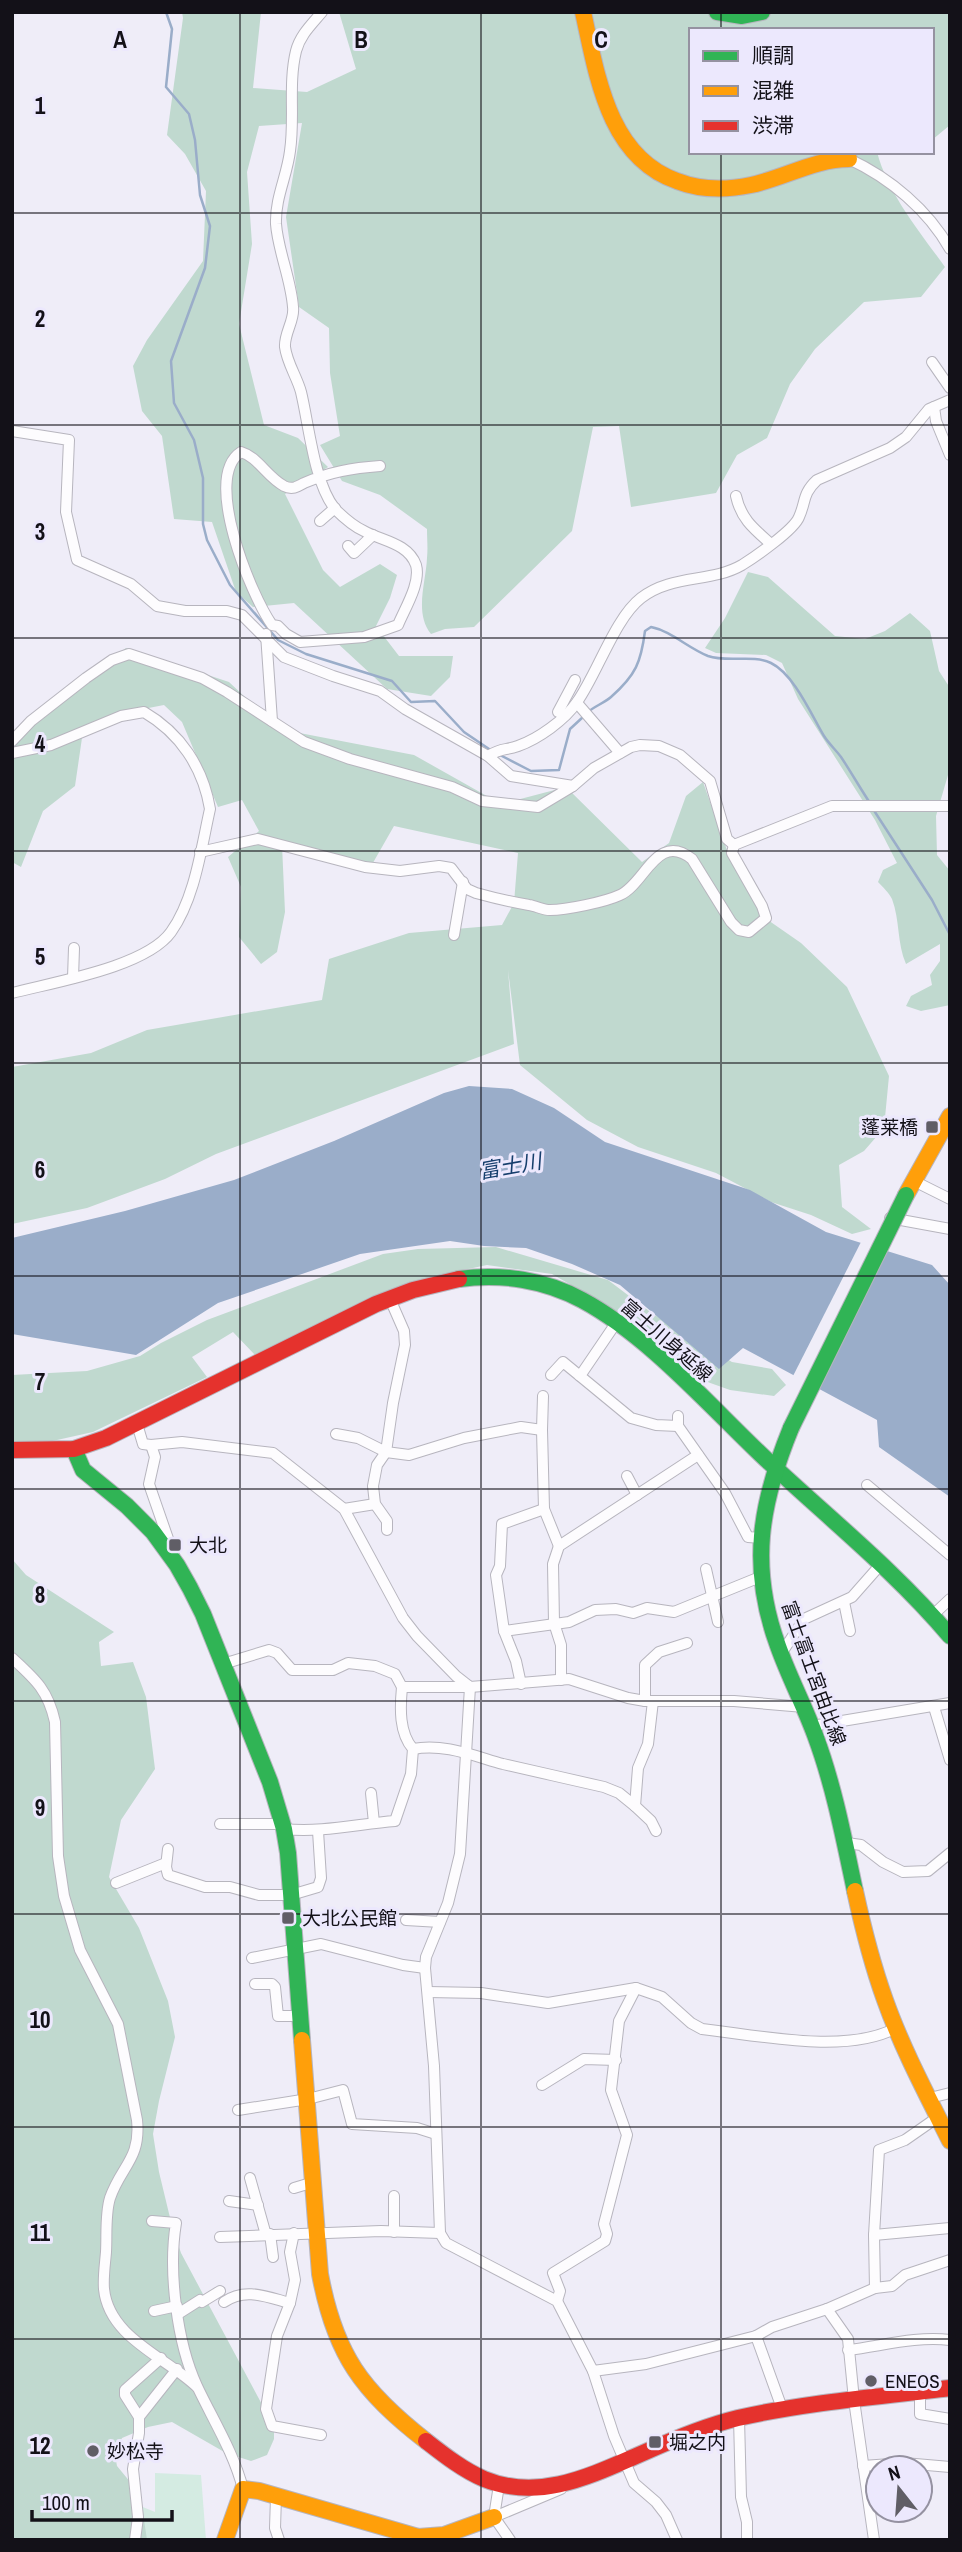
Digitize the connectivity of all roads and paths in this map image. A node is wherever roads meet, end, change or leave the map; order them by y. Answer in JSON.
{"nodes":[{"id":1,"x":323,"y":12,"type":"edge"},
{"id":2,"x":583,"y":12,"type":"edge"},
{"id":3,"x":717,"y":12,"type":"edge"},
{"id":4,"x":762,"y":12,"type":"edge"},
{"id":5,"x":849,"y":159,"type":"joint"},
{"id":6,"x":950,"y":249,"type":"edge"},
{"id":7,"x":932,"y":362,"type":"dead end"},
{"id":8,"x":950,"y":388,"type":"edge"},
{"id":9,"x":950,"y":400,"type":"edge"},
{"id":10,"x":934,"y":407,"type":"junction"},
{"id":11,"x":12,"y":431,"type":"edge"},
{"id":12,"x":950,"y":455,"type":"edge"},
{"id":13,"x":380,"y":466,"type":"dead end"},
{"id":14,"x":320,"y":476,"type":"junction"},
{"id":15,"x":736,"y":496,"type":"dead end"},
{"id":16,"x":335,"y":508,"type":"junction"},
{"id":17,"x":320,"y":521,"type":"dead end"},
{"id":18,"x":373,"y":535,"type":"junction"},
{"id":19,"x":771,"y":544,"type":"junction"},
{"id":20,"x":348,"y":546,"type":"dead end"},
{"id":21,"x":272,"y":625,"type":"junction"},
{"id":22,"x":264,"y":636,"type":"junction"},
{"id":23,"x":575,"y":680,"type":"dead end"},
{"id":24,"x":579,"y":706,"type":"junction"},
{"id":25,"x":557,"y":715,"type":"junction"},
{"id":26,"x":272,"y":721,"type":"junction"},
{"id":27,"x":12,"y":741,"type":"edge"},
{"id":28,"x":493,"y":752,"type":"junction"},
{"id":29,"x":12,"y":753,"type":"edge"},
{"id":30,"x":620,"y":753,"type":"junction"},
{"id":31,"x":573,"y":786,"type":"junction"},
{"id":32,"x":950,"y":806,"type":"edge"},
{"id":33,"x":734,"y":845,"type":"junction"},
{"id":34,"x":200,"y":852,"type":"junction"},
{"id":35,"x":463,"y":882,"type":"junction"},
{"id":36,"x":454,"y":935,"type":"dead end"},
{"id":37,"x":74,"y":948,"type":"dead end"},
{"id":38,"x":73,"y":978,"type":"junction"},
{"id":39,"x":12,"y":993,"type":"edge"},
{"id":40,"x":950,"y":1116,"type":"edge"},
{"id":41,"x":910,"y":1188,"type":"junction"},
{"id":42,"x":950,"y":1199,"type":"edge"},
{"id":43,"x":887,"y":1217,"type":"dead end"},
{"id":44,"x":950,"y":1229,"type":"edge"},
{"id":45,"x":390,"y":1299,"type":"junction"},
{"id":46,"x":616,"y":1323,"type":"junction"},
{"id":47,"x":551,"y":1375,"type":"dead end"},
{"id":48,"x":580,"y":1376,"type":"junction"},
{"id":49,"x":543,"y":1395,"type":"dead end"},
{"id":50,"x":137,"y":1424,"type":"junction"},
{"id":51,"x":542,"y":1430,"type":"junction"},
{"id":52,"x":336,"y":1434,"type":"dead end"},
{"id":53,"x":151,"y":1446,"type":"junction"},
{"id":54,"x":74,"y":1448,"type":"junction"},
{"id":55,"x":12,"y":1450,"type":"edge"},
{"id":56,"x":386,"y":1452,"type":"junction"},
{"id":57,"x":698,"y":1455,"type":"junction"},
{"id":58,"x":775,"y":1466,"type":"junction"},
{"id":59,"x":627,"y":1476,"type":"dead end"},
{"id":60,"x":867,"y":1485,"type":"dead end"},
{"id":61,"x":637,"y":1495,"type":"junction"},
{"id":62,"x":375,"y":1504,"type":"junction"},
{"id":63,"x":344,"y":1509,"type":"junction"},
{"id":64,"x":544,"y":1509,"type":"junction"},
{"id":65,"x":387,"y":1530,"type":"dead end"},
{"id":66,"x":761,"y":1538,"type":"junction"},
{"id":67,"x":559,"y":1546,"type":"junction"},
{"id":68,"x":950,"y":1555,"type":"edge"},
{"id":69,"x":882,"y":1563,"type":"junction"},
{"id":70,"x":177,"y":1565,"type":"junction"},
{"id":71,"x":706,"y":1569,"type":"dead end"},
{"id":72,"x":760,"y":1577,"type":"junction"},
{"id":73,"x":713,"y":1596,"type":"junction"},
{"id":74,"x":950,"y":1600,"type":"edge"},
{"id":75,"x":844,"y":1602,"type":"junction"},
{"id":76,"x":933,"y":1615,"type":"junction"},
{"id":77,"x":718,"y":1622,"type":"dead end"},
{"id":78,"x":554,"y":1623,"type":"junction"},
{"id":79,"x":504,"y":1630,"type":"junction"},
{"id":80,"x":850,"y":1631,"type":"dead end"},
{"id":81,"x":950,"y":1636,"type":"edge"},
{"id":82,"x":687,"y":1643,"type":"dead end"},
{"id":83,"x":781,"y":1654,"type":"junction"},
{"id":84,"x":12,"y":1658,"type":"edge"},
{"id":85,"x":223,"y":1664,"type":"junction"},
{"id":86,"x":561,"y":1680,"type":"junction"},
{"id":87,"x":521,"y":1684,"type":"junction"},
{"id":88,"x":402,"y":1687,"type":"junction"},
{"id":89,"x":470,"y":1687,"type":"junction"},
{"id":90,"x":649,"y":1701,"type":"junction"},
{"id":91,"x":950,"y":1703,"type":"edge"},
{"id":92,"x":804,"y":1707,"type":"junction"},
{"id":93,"x":934,"y":1707,"type":"junction"},
{"id":94,"x":812,"y":1726,"type":"junction"},
{"id":95,"x":413,"y":1749,"type":"junction"},
{"id":96,"x":467,"y":1752,"type":"junction"},
{"id":97,"x":950,"y":1760,"type":"edge"},
{"id":98,"x":371,"y":1793,"type":"dead end"},
{"id":99,"x":635,"y":1806,"type":"junction"},
{"id":100,"x":374,"y":1823,"type":"junction"},
{"id":101,"x":220,"y":1824,"type":"dead end"},
{"id":102,"x":283,"y":1826,"type":"junction"},
{"id":103,"x":318,"y":1831,"type":"junction"},
{"id":104,"x":656,"y":1831,"type":"dead end"},
{"id":105,"x":847,"y":1843,"type":"junction"},
{"id":106,"x":168,"y":1849,"type":"dead end"},
{"id":107,"x":950,"y":1853,"type":"edge"},
{"id":108,"x":166,"y":1863,"type":"junction"},
{"id":109,"x":116,"y":1883,"type":"dead end"},
{"id":110,"x":291,"y":1895,"type":"junction"},
{"id":111,"x":405,"y":1920,"type":"dead end"},
{"id":112,"x":440,"y":1922,"type":"junction"},
{"id":113,"x":296,"y":1949,"type":"junction"},
{"id":114,"x":252,"y":1958,"type":"dead end"},
{"id":115,"x":425,"y":1968,"type":"junction"},
{"id":116,"x":255,"y":1984,"type":"dead end"},
{"id":117,"x":636,"y":1988,"type":"junction"},
{"id":118,"x":428,"y":1992,"type":"junction"},
{"id":119,"x":302,"y":2016,"type":"junction"},
{"id":120,"x":896,"y":2028,"type":"junction"},
{"id":121,"x":616,"y":2060,"type":"junction"},
{"id":122,"x":542,"y":2085,"type":"dead end"},
{"id":123,"x":950,"y":2093,"type":"edge"},
{"id":124,"x":930,"y":2098,"type":"junction"},
{"id":125,"x":308,"y":2099,"type":"junction"},
{"id":126,"x":238,"y":2110,"type":"dead end"},
{"id":127,"x":938,"y":2117,"type":"junction"},
{"id":128,"x":436,"y":2134,"type":"junction"},
{"id":129,"x":950,"y":2141,"type":"edge"},
{"id":130,"x":250,"y":2178,"type":"dead end"},
{"id":131,"x":314,"y":2182,"type":"junction"},
{"id":132,"x":295,"y":2188,"type":"dead end"},
{"id":133,"x":394,"y":2196,"type":"dead end"},
{"id":134,"x":229,"y":2201,"type":"dead end"},
{"id":135,"x":258,"y":2206,"type":"junction"},
{"id":136,"x":152,"y":2221,"type":"dead end"},
{"id":137,"x":950,"y":2228,"type":"edge"},
{"id":138,"x":318,"y":2232,"type":"junction"},
{"id":139,"x":394,"y":2232,"type":"junction"},
{"id":140,"x":295,"y":2233,"type":"junction"},
{"id":141,"x":440,"y":2233,"type":"junction"},
{"id":142,"x":268,"y":2234,"type":"junction"},
{"id":143,"x":874,"y":2235,"type":"junction"},
{"id":144,"x":220,"y":2237,"type":"dead end"},
{"id":145,"x":273,"y":2257,"type":"dead end"},
{"id":146,"x":950,"y":2260,"type":"edge"},
{"id":147,"x":875,"y":2288,"type":"junction"},
{"id":148,"x":557,"y":2301,"type":"junction"},
{"id":149,"x":290,"y":2304,"type":"junction"},
{"id":150,"x":827,"y":2309,"type":"junction"},
{"id":151,"x":178,"y":2310,"type":"junction"},
{"id":152,"x":155,"y":2311,"type":"dead end"},
{"id":153,"x":757,"y":2336,"type":"junction"},
{"id":154,"x":950,"y":2340,"type":"edge"},
{"id":155,"x":848,"y":2350,"type":"junction"},
{"id":156,"x":161,"y":2358,"type":"junction"},
{"id":157,"x":646,"y":2364,"type":"junction"},
{"id":158,"x":177,"y":2369,"type":"junction"},
{"id":159,"x":593,"y":2371,"type":"junction"},
{"id":160,"x":648,"y":2376,"type":"dead end"},
{"id":161,"x":197,"y":2387,"type":"junction"},
{"id":162,"x":950,"y":2388,"type":"edge"},
{"id":163,"x":920,"y":2392,"type":"junction"},
{"id":164,"x":854,"y":2400,"type":"junction"},
{"id":165,"x":783,"y":2411,"type":"junction"},
{"id":166,"x":139,"y":2417,"type":"junction"},
{"id":167,"x":739,"y":2418,"type":"junction"},
{"id":168,"x":950,"y":2419,"type":"edge"},
{"id":169,"x":321,"y":2435,"type":"dead end"},
{"id":170,"x":624,"y":2462,"type":"junction"},
{"id":171,"x":863,"y":2466,"type":"junction"},
{"id":172,"x":950,"y":2467,"type":"edge"},
{"id":173,"x":576,"y":2482,"type":"junction"},
{"id":174,"x":499,"y":2485,"type":"junction"},
{"id":175,"x":243,"y":2489,"type":"junction"},
{"id":176,"x":276,"y":2497,"type":"junction"},
{"id":177,"x":494,"y":2517,"type":"junction"},
{"id":178,"x":441,"y":2537,"type":"edge"},
{"id":179,"x":672,"y":2537,"type":"edge"},
{"id":180,"x":135,"y":2540,"type":"edge"},
{"id":181,"x":225,"y":2540,"type":"edge"},
{"id":182,"x":279,"y":2540,"type":"edge"},
{"id":183,"x":510,"y":2540,"type":"edge"},
{"id":184,"x":747,"y":2540,"type":"edge"},
{"id":185,"x":874,"y":2540,"type":"edge"}],
"edges":[{"from":1,"to":14,"type":"street"},
{"from":2,"to":5,"type":"street"},
{"from":3,"to":4,"type":"street"},
{"from":5,"to":6,"type":"street"},
{"from":7,"to":8,"type":"street"},
{"from":9,"to":10,"type":"street"},
{"from":10,"to":12,"type":"street"},
{"from":10,"to":19,"type":"street"},
{"from":11,"to":22,"type":"street"},
{"from":13,"to":14,"type":"street"},
{"from":14,"to":16,"type":"street"},
{"from":14,"to":21,"type":"street"},
{"from":15,"to":19,"type":"street"},
{"from":16,"to":17,"type":"street"},
{"from":16,"to":18,"type":"street"},
{"from":18,"to":20,"type":"street"},
{"from":18,"to":21,"type":"street"},
{"from":19,"to":24,"type":"street"},
{"from":21,"to":22,"type":"street"},
{"from":22,"to":26,"type":"street"},
{"from":22,"to":28,"type":"street"},
{"from":23,"to":25,"type":"street"},
{"from":24,"to":25,"type":"street"},
{"from":24,"to":30,"type":"street"},
{"from":25,"to":28,"type":"street"},
{"from":26,"to":27,"type":"street"},
{"from":26,"to":31,"type":"street"},
{"from":28,"to":31,"type":"street"},
{"from":29,"to":34,"type":"street"},
{"from":30,"to":31,"type":"street"},
{"from":30,"to":33,"type":"street"},
{"from":32,"to":33,"type":"street"},
{"from":33,"to":35,"type":"street"},
{"from":34,"to":35,"type":"street"},
{"from":34,"to":38,"type":"street"},
{"from":35,"to":36,"type":"street"},
{"from":37,"to":38,"type":"street"},
{"from":38,"to":39,"type":"street"},
{"from":40,"to":41,"type":"street","name":"富士富士宮由比線"},
{"from":41,"to":42,"type":"street"},
{"from":41,"to":58,"type":"street","name":"富士富士宮由比線","bridge":true},
{"from":43,"to":44,"type":"street"},
{"from":45,"to":46,"type":"street","name":"富士川身延線"},
{"from":45,"to":50,"type":"street","name":"富士川身延線"},
{"from":45,"to":56,"type":"street"},
{"from":46,"to":48,"type":"street"},
{"from":46,"to":58,"type":"street","name":"富士川身延線"},
{"from":47,"to":48,"type":"street"},
{"from":48,"to":57,"type":"street"},
{"from":49,"to":51,"type":"street"},
{"from":50,"to":53,"type":"street"},
{"from":50,"to":54,"type":"street","name":"富士川身延線"},
{"from":51,"to":56,"type":"street"},
{"from":51,"to":64,"type":"street"},
{"from":52,"to":56,"type":"street"},
{"from":53,"to":63,"type":"street"},
{"from":53,"to":70,"type":"street"},
{"from":54,"to":55,"type":"street","name":"富士川身延線"},
{"from":54,"to":70,"type":"street"},
{"from":56,"to":62,"type":"street"},
{"from":57,"to":61,"type":"street"},
{"from":57,"to":66,"type":"street"},
{"from":58,"to":66,"type":"street","name":"富士富士宮由比線"},
{"from":58,"to":69,"type":"street","name":"富士川身延線"},
{"from":59,"to":61,"type":"street"},
{"from":60,"to":68,"type":"street"},
{"from":61,"to":67,"type":"street"},
{"from":62,"to":63,"type":"street"},
{"from":62,"to":65,"type":"street"},
{"from":63,"to":89,"type":"street"},
{"from":64,"to":67,"type":"street"},
{"from":64,"to":79,"type":"street"},
{"from":66,"to":72,"type":"street","name":"富士富士宮由比線"},
{"from":67,"to":78,"type":"street"},
{"from":69,"to":75,"type":"street"},
{"from":69,"to":76,"type":"street","name":"富士川身延線"},
{"from":70,"to":85,"type":"street"},
{"from":71,"to":73,"type":"street"},
{"from":72,"to":73,"type":"street"},
{"from":72,"to":83,"type":"street","name":"富士富士宮由比線"},
{"from":73,"to":77,"type":"street"},
{"from":73,"to":78,"type":"street"},
{"from":74,"to":76,"type":"street"},
{"from":75,"to":80,"type":"street"},
{"from":75,"to":83,"type":"street"},
{"from":76,"to":81,"type":"street","name":"富士川身延線"},
{"from":78,"to":79,"type":"street"},
{"from":78,"to":86,"type":"street"},
{"from":79,"to":87,"type":"street"},
{"from":82,"to":90,"type":"street"},
{"from":83,"to":92,"type":"street","name":"富士富士宮由比線"},
{"from":84,"to":156,"type":"street"},
{"from":85,"to":88,"type":"street"},
{"from":85,"to":102,"type":"street"},
{"from":86,"to":87,"type":"street"},
{"from":86,"to":90,"type":"street"},
{"from":87,"to":89,"type":"street"},
{"from":88,"to":89,"type":"street"},
{"from":88,"to":95,"type":"street"},
{"from":89,"to":96,"type":"street"},
{"from":90,"to":92,"type":"street"},
{"from":90,"to":99,"type":"street"},
{"from":91,"to":93,"type":"street"},
{"from":92,"to":94,"type":"street","name":"富士富士宮由比線"},
{"from":93,"to":94,"type":"street"},
{"from":93,"to":97,"type":"street"},
{"from":94,"to":105,"type":"street","name":"富士富士宮由比線"},
{"from":95,"to":96,"type":"street"},
{"from":95,"to":100,"type":"street"},
{"from":96,"to":99,"type":"street"},
{"from":96,"to":112,"type":"street"},
{"from":98,"to":100,"type":"street"},
{"from":99,"to":104,"type":"street"},
{"from":100,"to":103,"type":"street"},
{"from":101,"to":102,"type":"street"},
{"from":102,"to":103,"type":"street"},
{"from":102,"to":110,"type":"street"},
{"from":103,"to":110,"type":"street"},
{"from":105,"to":107,"type":"street"},
{"from":105,"to":120,"type":"street","name":"富士富士宮由比線"},
{"from":106,"to":108,"type":"street"},
{"from":108,"to":109,"type":"street"},
{"from":108,"to":110,"type":"street"},
{"from":110,"to":113,"type":"street"},
{"from":111,"to":112,"type":"street"},
{"from":112,"to":115,"type":"street"},
{"from":113,"to":114,"type":"street"},
{"from":113,"to":115,"type":"street"},
{"from":113,"to":119,"type":"street"},
{"from":115,"to":118,"type":"street"},
{"from":116,"to":119,"type":"street"},
{"from":117,"to":118,"type":"street"},
{"from":117,"to":120,"type":"street"},
{"from":117,"to":121,"type":"street"},
{"from":118,"to":128,"type":"street"},
{"from":119,"to":125,"type":"street"},
{"from":120,"to":124,"type":"street","name":"富士富士宮由比線"},
{"from":121,"to":122,"type":"street"},
{"from":121,"to":148,"type":"street"},
{"from":123,"to":124,"type":"street"},
{"from":124,"to":127,"type":"street","name":"富士富士宮由比線"},
{"from":125,"to":126,"type":"street"},
{"from":125,"to":128,"type":"street"},
{"from":125,"to":131,"type":"street"},
{"from":127,"to":129,"type":"street","name":"富士富士宮由比線"},
{"from":127,"to":143,"type":"street"},
{"from":128,"to":141,"type":"street"},
{"from":130,"to":135,"type":"street"},
{"from":131,"to":132,"type":"street"},
{"from":131,"to":138,"type":"street"},
{"from":133,"to":139,"type":"street"},
{"from":134,"to":135,"type":"street"},
{"from":135,"to":142,"type":"street"},
{"from":136,"to":151,"type":"street"},
{"from":137,"to":143,"type":"street"},
{"from":138,"to":139,"type":"street"},
{"from":138,"to":140,"type":"street"},
{"from":138,"to":174,"type":"street"},
{"from":139,"to":141,"type":"street"},
{"from":140,"to":142,"type":"street"},
{"from":140,"to":149,"type":"street"},
{"from":141,"to":148,"type":"street"},
{"from":142,"to":144,"type":"street"},
{"from":142,"to":145,"type":"street"},
{"from":143,"to":147,"type":"street"},
{"from":146,"to":147,"type":"street"},
{"from":147,"to":150,"type":"street"},
{"from":148,"to":159,"type":"street"},
{"from":149,"to":151,"type":"street"},
{"from":149,"to":169,"type":"street"},
{"from":150,"to":153,"type":"street"},
{"from":150,"to":155,"type":"street"},
{"from":151,"to":152,"type":"street"},
{"from":151,"to":161,"type":"street"},
{"from":153,"to":157,"type":"street"},
{"from":153,"to":165,"type":"street"},
{"from":154,"to":155,"type":"street"},
{"from":155,"to":164,"type":"street"},
{"from":156,"to":158,"type":"street"},
{"from":156,"to":166,"type":"street"},
{"from":157,"to":159,"type":"street"},
{"from":157,"to":160,"type":"street"},
{"from":158,"to":161,"type":"street"},
{"from":158,"to":166,"type":"street"},
{"from":159,"to":170,"type":"street"},
{"from":161,"to":175,"type":"street"},
{"from":162,"to":163,"type":"street"},
{"from":163,"to":164,"type":"street"},
{"from":163,"to":168,"type":"street"},
{"from":164,"to":165,"type":"street"},
{"from":164,"to":171,"type":"street"},
{"from":165,"to":167,"type":"street"},
{"from":166,"to":180,"type":"street"},
{"from":167,"to":170,"type":"street"},
{"from":167,"to":184,"type":"street"},
{"from":170,"to":173,"type":"street"},
{"from":170,"to":179,"type":"street"},
{"from":171,"to":172,"type":"street"},
{"from":171,"to":185,"type":"street"},
{"from":173,"to":174,"type":"street"},
{"from":173,"to":177,"type":"street"},
{"from":174,"to":177,"type":"street"},
{"from":175,"to":176,"type":"street"},
{"from":175,"to":181,"type":"street"},
{"from":176,"to":178,"type":"street"},
{"from":176,"to":182,"type":"street"},
{"from":177,"to":178,"type":"street"},
{"from":177,"to":183,"type":"street"}]}
